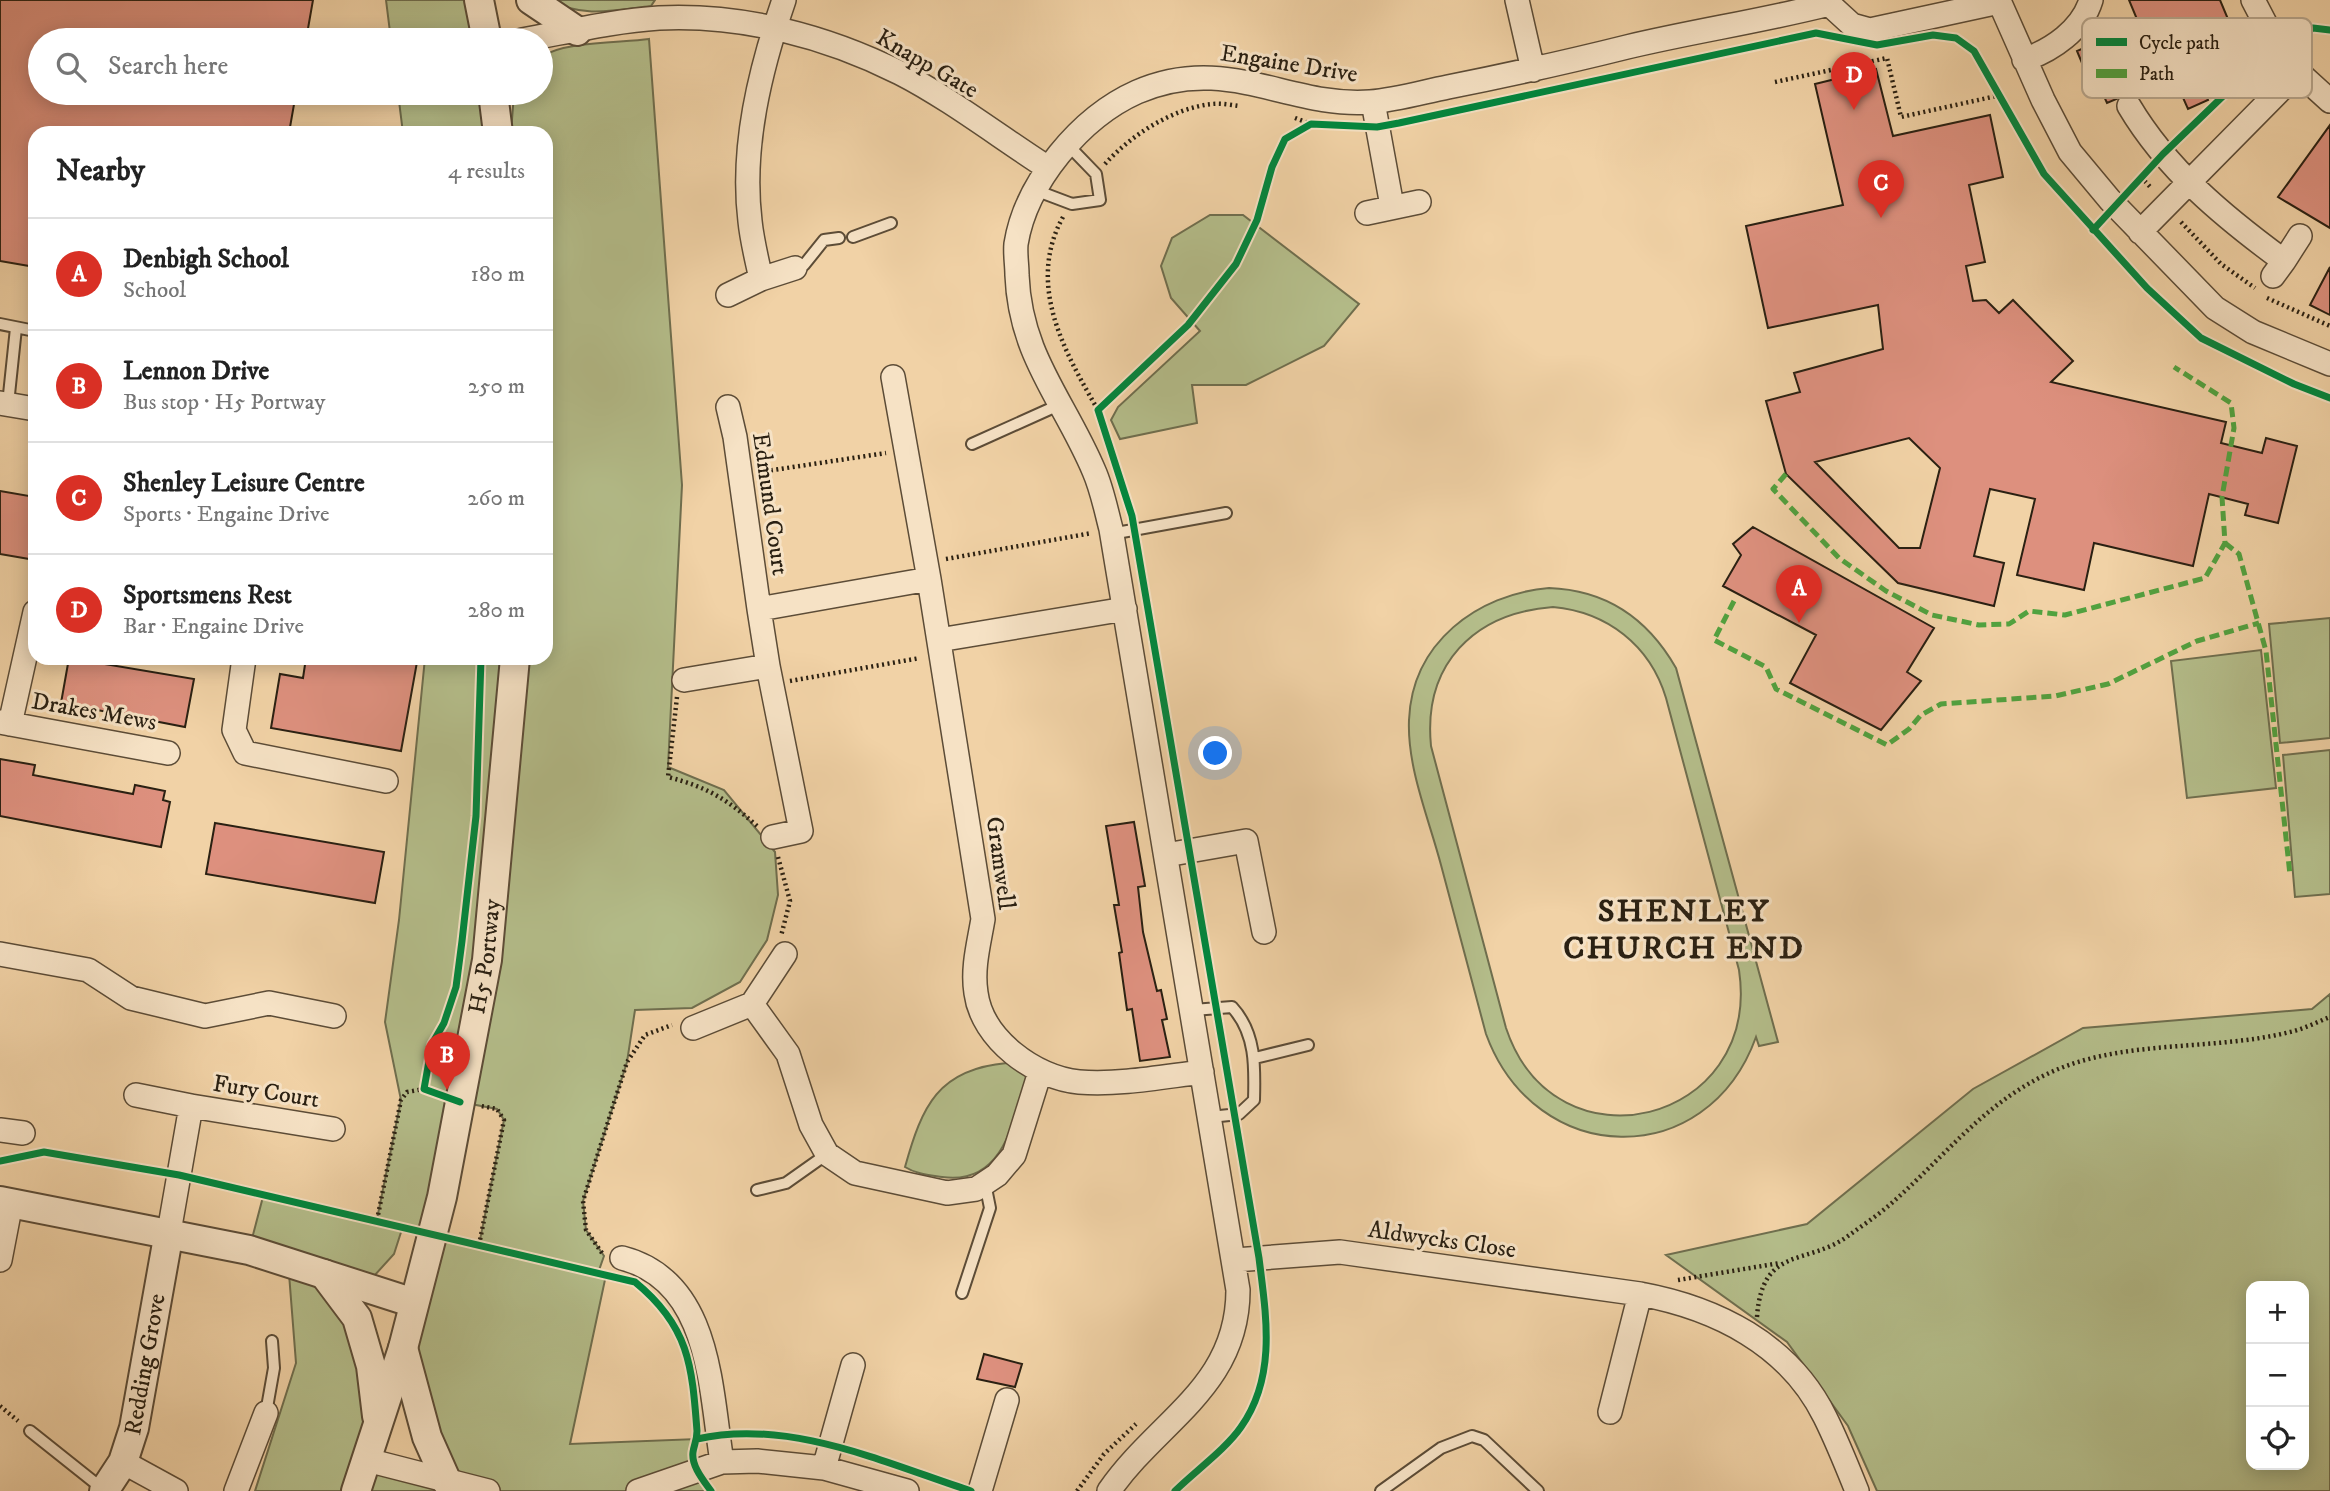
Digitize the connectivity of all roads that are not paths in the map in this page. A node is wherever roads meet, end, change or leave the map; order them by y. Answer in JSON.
{"nodes":[{"id":1,"x":480,"y":0,"type":"edge"},
{"id":2,"x":531,"y":0,"type":"edge"},
{"id":3,"x":783,"y":0,"type":"edge"},
{"id":4,"x":1517,"y":0,"type":"edge"},
{"id":5,"x":2091,"y":0,"type":"edge"},
{"id":6,"x":2253,"y":0,"type":"edge"},
{"id":7,"x":1830,"y":2,"type":"edge"},
{"id":8,"x":1993,"y":2,"type":"edge"},
{"id":9,"x":2262,"y":18,"type":"edge"},
{"id":10,"x":485,"y":28,"type":"edge"},
{"id":11,"x":774,"y":28,"type":"junction"},
{"id":12,"x":577,"y":31,"type":"junction"},
{"id":13,"x":553,"y":35,"type":"edge"},
{"id":14,"x":2024,"y":60,"type":"junction"},
{"id":15,"x":1533,"y":70,"type":"junction"},
{"id":16,"x":2312,"y":85,"type":"edge"},
{"id":17,"x":2272,"y":98,"type":"edge"},
{"id":18,"x":2330,"y":101,"type":"edge"},
{"id":19,"x":1373,"y":102,"type":"junction"},
{"id":20,"x":494,"y":105,"type":"edge"},
{"id":21,"x":2129,"y":106,"type":"dead end"},
{"id":22,"x":497,"y":126,"type":"edge"},
{"id":23,"x":1067,"y":144,"type":"junction"},
{"id":24,"x":1048,"y":168,"type":"junction"},
{"id":25,"x":2188,"y":183,"type":"junction"},
{"id":26,"x":1035,"y":190,"type":"junction"},
{"id":27,"x":1419,"y":202,"type":"dead end"},
{"id":28,"x":1392,"y":206,"type":"junction"},
{"id":29,"x":1367,"y":213,"type":"dead end"},
{"id":30,"x":891,"y":223,"type":"dead end"},
{"id":31,"x":2140,"y":232,"type":"junction"},
{"id":32,"x":2300,"y":236,"type":"dead end"},
{"id":33,"x":853,"y":237,"type":"dead end"},
{"id":34,"x":839,"y":238,"type":"dead end"},
{"id":35,"x":795,"y":268,"type":"joint"},
{"id":36,"x":761,"y":279,"type":"junction"},
{"id":37,"x":728,"y":295,"type":"dead end"},
{"id":38,"x":0,"y":324,"type":"edge"},
{"id":39,"x":16,"y":328,"type":"junction"},
{"id":40,"x":28,"y":330,"type":"edge"},
{"id":41,"x":2330,"y":364,"type":"edge"},
{"id":42,"x":893,"y":377,"type":"dead end"},
{"id":43,"x":4,"y":403,"type":"edge"},
{"id":44,"x":1061,"y":404,"type":"junction"},
{"id":45,"x":728,"y":407,"type":"dead end"},
{"id":46,"x":28,"y":408,"type":"edge"},
{"id":47,"x":972,"y":444,"type":"dead end"},
{"id":48,"x":1226,"y":513,"type":"dead end"},
{"id":49,"x":1111,"y":532,"type":"junction"},
{"id":50,"x":928,"y":571,"type":"junction"},
{"id":51,"x":759,"y":609,"type":"junction"},
{"id":52,"x":1125,"y":609,"type":"junction"},
{"id":53,"x":28,"y":638,"type":"edge"},
{"id":54,"x":940,"y":648,"type":"junction"},
{"id":55,"x":243,"y":665,"type":"edge"},
{"id":56,"x":514,"y":665,"type":"edge"},
{"id":57,"x":771,"y":675,"type":"junction"},
{"id":58,"x":684,"y":680,"type":"road end"},
{"id":59,"x":5,"y":723,"type":"edge"},
{"id":60,"x":169,"y":753,"type":"dead end"},
{"id":61,"x":386,"y":781,"type":"dead end"},
{"id":62,"x":773,"y":837,"type":"road end"},
{"id":63,"x":1167,"y":855,"type":"junction"},
{"id":64,"x":1264,"y":932,"type":"dead end"},
{"id":65,"x":0,"y":954,"type":"edge"},
{"id":66,"x":786,"y":954,"type":"road end"},
{"id":67,"x":752,"y":1004,"type":"junction"},
{"id":68,"x":1194,"y":1010,"type":"junction"},
{"id":69,"x":334,"y":1016,"type":"dead end"},
{"id":70,"x":693,"y":1028,"type":"road end"},
{"id":71,"x":1308,"y":1045,"type":"dead end"},
{"id":72,"x":1255,"y":1058,"type":"junction"},
{"id":73,"x":1040,"y":1072,"type":"junction"},
{"id":74,"x":1202,"y":1072,"type":"junction"},
{"id":75,"x":136,"y":1095,"type":"dead end"},
{"id":76,"x":191,"y":1106,"type":"junction"},
{"id":77,"x":1210,"y":1117,"type":"junction"},
{"id":78,"x":333,"y":1129,"type":"dead end"},
{"id":79,"x":827,"y":1154,"type":"junction"},
{"id":80,"x":985,"y":1183,"type":"junction"},
{"id":81,"x":757,"y":1190,"type":"dead end"},
{"id":82,"x":5,"y":1202,"type":"edge"},
{"id":83,"x":169,"y":1232,"type":"junction"},
{"id":84,"x":0,"y":1260,"type":"edge"},
{"id":85,"x":1235,"y":1260,"type":"junction"},
{"id":86,"x":611,"y":1262,"type":"road end"},
{"id":87,"x":324,"y":1274,"type":"junction"},
{"id":88,"x":962,"y":1293,"type":"dead end"},
{"id":89,"x":1640,"y":1294,"type":"junction"},
{"id":90,"x":414,"y":1303,"type":"junction"},
{"id":91,"x":272,"y":1341,"type":"dead end"},
{"id":92,"x":403,"y":1348,"type":"junction"},
{"id":93,"x":853,"y":1365,"type":"dead end"},
{"id":94,"x":1007,"y":1400,"type":"dead end"},
{"id":95,"x":1610,"y":1412,"type":"dead end"},
{"id":96,"x":266,"y":1413,"type":"joint"},
{"id":97,"x":378,"y":1429,"type":"junction"},
{"id":98,"x":30,"y":1431,"type":"road end"},
{"id":99,"x":368,"y":1460,"type":"junction"},
{"id":100,"x":123,"y":1462,"type":"junction"},
{"id":101,"x":722,"y":1462,"type":"junction"},
{"id":102,"x":824,"y":1468,"type":"junction"},
{"id":103,"x":447,"y":1482,"type":"junction"},
{"id":104,"x":104,"y":1491,"type":"edge"},
{"id":105,"x":176,"y":1491,"type":"edge"},
{"id":106,"x":236,"y":1491,"type":"edge"},
{"id":107,"x":356,"y":1491,"type":"edge"},
{"id":108,"x":488,"y":1491,"type":"edge"},
{"id":109,"x":638,"y":1491,"type":"edge"},
{"id":110,"x":906,"y":1491,"type":"edge"},
{"id":111,"x":980,"y":1491,"type":"edge"},
{"id":112,"x":1110,"y":1491,"type":"edge"},
{"id":113,"x":1381,"y":1491,"type":"edge"},
{"id":114,"x":1538,"y":1491,"type":"edge"},
{"id":115,"x":1857,"y":1491,"type":"edge"}],
"edges":[{"from":1,"to":10,"type":"street"},
{"from":2,"to":12,"type":"street"},
{"from":3,"to":11,"type":"street"},
{"from":4,"to":15,"type":"street"},
{"from":5,"to":14,"type":"street"},
{"from":6,"to":9,"type":"street"},
{"from":7,"to":8,"type":"street","name":"Engaine Drive"},
{"from":7,"to":15,"type":"street","name":"Engaine Drive"},
{"from":8,"to":14,"type":"street"},
{"from":11,"to":12,"type":"street","name":"Knapp Gate"},
{"from":11,"to":24,"type":"street","name":"Knapp Gate"},
{"from":11,"to":36,"type":"street"},
{"from":12,"to":13,"type":"street","name":"Knapp Gate"},
{"from":14,"to":31,"type":"street"},
{"from":15,"to":19,"type":"street","name":"Engaine Drive"},
{"from":16,"to":18,"type":"street"},
{"from":17,"to":25,"type":"street"},
{"from":19,"to":23,"type":"street","name":"Engaine Drive"},
{"from":19,"to":28,"type":"street"},
{"from":20,"to":22,"type":"street"},
{"from":21,"to":25,"type":"street"},
{"from":23,"to":24,"type":"street","name":"Engaine Drive"},
{"from":23,"to":26,"type":"lane"},
{"from":24,"to":26,"type":"street","name":"Engaine Drive"},
{"from":25,"to":31,"type":"street"},
{"from":25,"to":32,"type":"street"},
{"from":26,"to":44,"type":"street","name":"Engaine Drive"},
{"from":27,"to":28,"type":"street"},
{"from":28,"to":29,"type":"street"},
{"from":30,"to":33,"type":"lane"},
{"from":31,"to":41,"type":"street"},
{"from":34,"to":35,"type":"lane"},
{"from":35,"to":36,"type":"street"},
{"from":36,"to":37,"type":"street"},
{"from":38,"to":39,"type":"lane"},
{"from":39,"to":40,"type":"lane"},
{"from":39,"to":43,"type":"lane"},
{"from":42,"to":50,"type":"street","name":"Gramwell"},
{"from":43,"to":46,"type":"street"},
{"from":44,"to":47,"type":"lane"},
{"from":44,"to":49,"type":"street","name":"Engaine Drive"},
{"from":45,"to":51,"type":"street","name":"Edmund Court"},
{"from":48,"to":49,"type":"lane"},
{"from":49,"to":52,"type":"street","name":"Engaine Drive"},
{"from":50,"to":51,"type":"street","name":"Edmund Court"},
{"from":50,"to":54,"type":"street","name":"Gramwell"},
{"from":51,"to":57,"type":"street","name":"Edmund Court"},
{"from":52,"to":54,"type":"street"},
{"from":52,"to":63,"type":"street","name":"Engaine Drive"},
{"from":53,"to":59,"type":"street","name":"Drakes Mews"},
{"from":54,"to":73,"type":"street","name":"Gramwell"},
{"from":55,"to":61,"type":"street"},
{"from":56,"to":90,"type":"street","name":"H5 Portway"},
{"from":57,"to":58,"type":"street"},
{"from":57,"to":62,"type":"street","name":"Edmund Court"},
{"from":59,"to":60,"type":"street","name":"Drakes Mews"},
{"from":63,"to":64,"type":"street"},
{"from":63,"to":68,"type":"street","name":"Engaine Drive"},
{"from":65,"to":69,"type":"street"},
{"from":66,"to":67,"type":"street"},
{"from":67,"to":70,"type":"street"},
{"from":67,"to":79,"type":"street"},
{"from":68,"to":72,"type":"lane"},
{"from":68,"to":74,"type":"street","name":"Engaine Drive"},
{"from":71,"to":72,"type":"lane"},
{"from":72,"to":77,"type":"lane"},
{"from":73,"to":74,"type":"street","name":"Gramwell"},
{"from":73,"to":80,"type":"street"},
{"from":74,"to":77,"type":"street","name":"Engaine Drive"},
{"from":75,"to":76,"type":"street","name":"Fury Court"},
{"from":76,"to":78,"type":"street","name":"Fury Court"},
{"from":76,"to":83,"type":"street","name":"Fury Court"},
{"from":77,"to":85,"type":"street","name":"Engaine Drive"},
{"from":79,"to":80,"type":"street"},
{"from":79,"to":81,"type":"lane"},
{"from":80,"to":88,"type":"lane"},
{"from":82,"to":83,"type":"street"},
{"from":82,"to":84,"type":"street"},
{"from":83,"to":87,"type":"street"},
{"from":83,"to":100,"type":"street","name":"Redding Grove"},
{"from":85,"to":89,"type":"street","name":"Aldwycks Close"},
{"from":85,"to":112,"type":"street","name":"Engaine Drive"},
{"from":86,"to":101,"type":"street"},
{"from":87,"to":90,"type":"street"},
{"from":87,"to":97,"type":"street"},
{"from":89,"to":95,"type":"street"},
{"from":89,"to":115,"type":"street","name":"Aldwycks Close"},
{"from":90,"to":92,"type":"street","name":"H5 Portway"},
{"from":91,"to":96,"type":"lane"},
{"from":92,"to":97,"type":"street","name":"H5 Portway"},
{"from":92,"to":103,"type":"street"},
{"from":93,"to":102,"type":"street"},
{"from":94,"to":111,"type":"street"},
{"from":96,"to":106,"type":"street"},
{"from":97,"to":99,"type":"street","name":"H5 Portway"},
{"from":98,"to":104,"type":"lane"},
{"from":99,"to":103,"type":"street"},
{"from":99,"to":107,"type":"street","name":"H5 Portway"},
{"from":100,"to":104,"type":"street","name":"Redding Grove"},
{"from":100,"to":105,"type":"street"},
{"from":101,"to":102,"type":"street"},
{"from":101,"to":109,"type":"street"},
{"from":102,"to":110,"type":"street"},
{"from":103,"to":108,"type":"street"},
{"from":113,"to":114,"type":"lane"}]}
